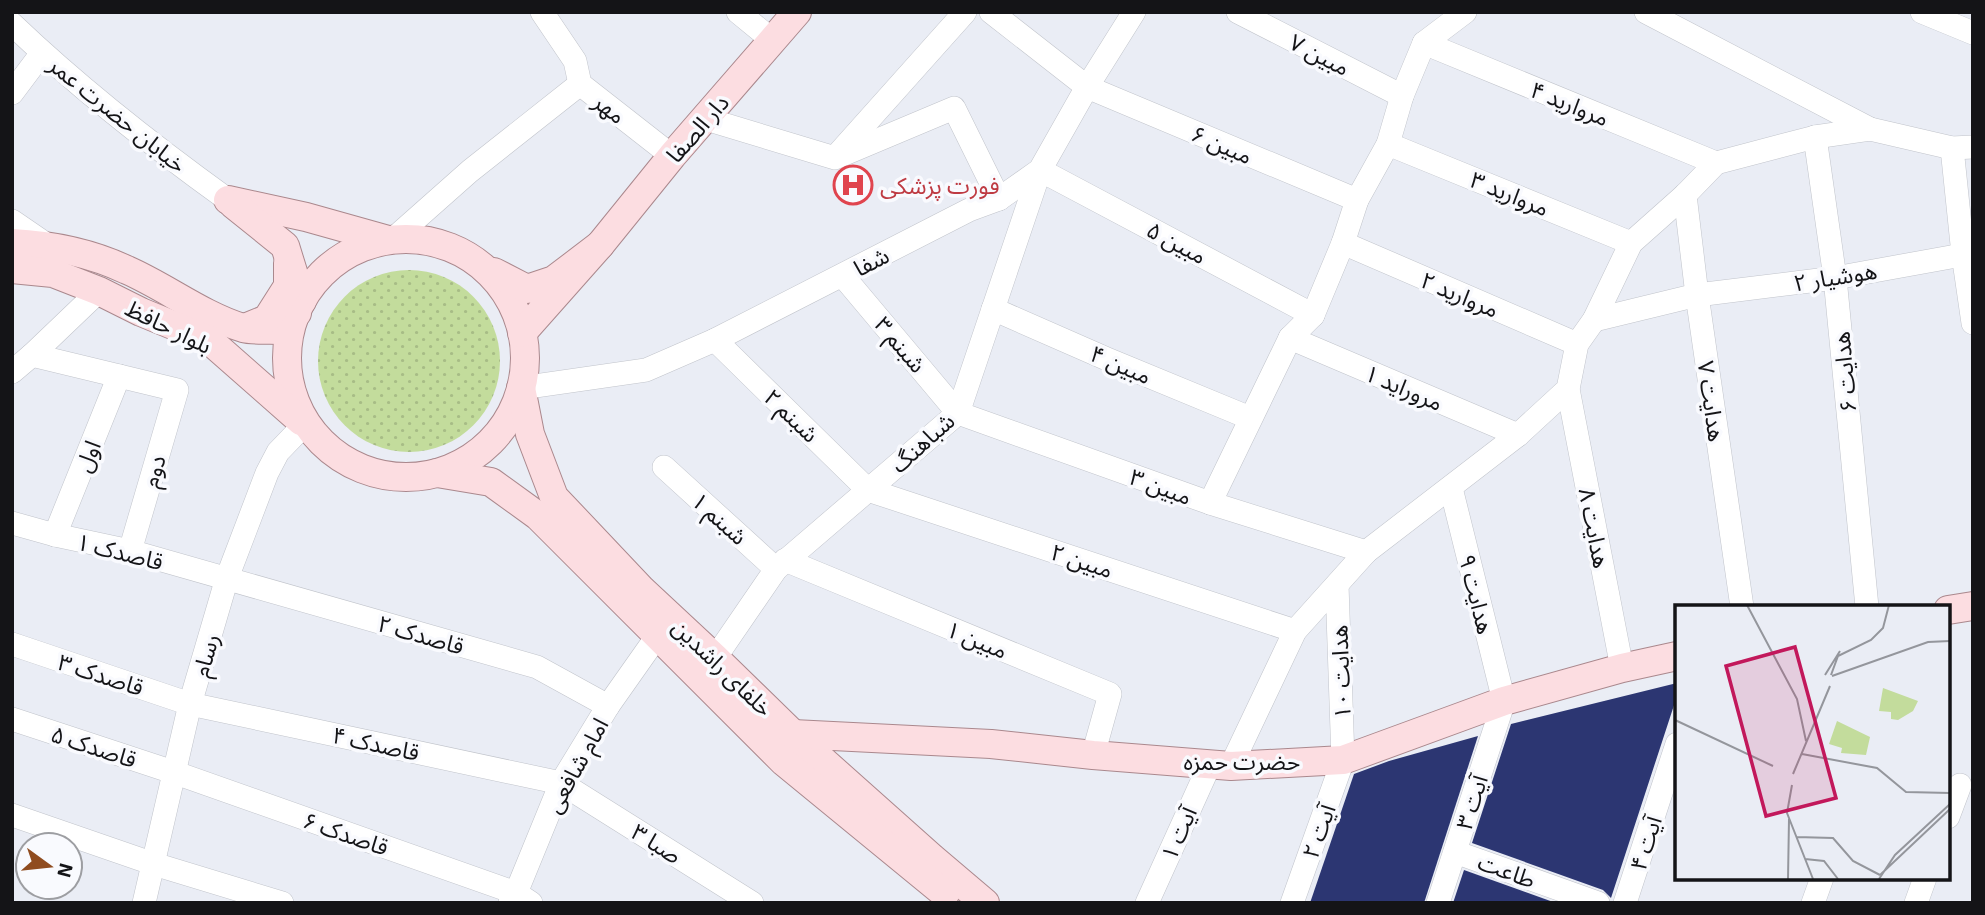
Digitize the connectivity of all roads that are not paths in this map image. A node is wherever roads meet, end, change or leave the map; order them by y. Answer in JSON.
{"nodes":[{"id":1,"x":542,"y":12,"type":"edge"},
{"id":2,"x":738,"y":12,"type":"edge"},
{"id":3,"x":797,"y":12,"type":"edge"},
{"id":4,"x":965,"y":12,"type":"edge"},
{"id":5,"x":991,"y":12,"type":"edge"},
{"id":6,"x":1134,"y":12,"type":"edge"},
{"id":7,"x":1238,"y":12,"type":"edge"},
{"id":8,"x":1465,"y":12,"type":"edge"},
{"id":9,"x":1646,"y":12,"type":"edge"},
{"id":10,"x":1922,"y":12,"type":"edge"},
{"id":11,"x":12,"y":24,"type":"edge"},
{"id":12,"x":1973,"y":33,"type":"edge"},
{"id":13,"x":772,"y":40,"type":"junction"},
{"id":14,"x":1424,"y":43,"type":"junction"},
{"id":15,"x":42,"y":53,"type":"junction"},
{"id":16,"x":580,"y":84,"type":"junction"},
{"id":17,"x":1087,"y":87,"type":"junction"},
{"id":18,"x":12,"y":93,"type":"edge"},
{"id":19,"x":1402,"y":96,"type":"junction"},
{"id":20,"x":706,"y":119,"type":"junction"},
{"id":21,"x":1870,"y":129,"type":"junction"},
{"id":22,"x":1815,"y":137,"type":"junction"},
{"id":23,"x":1388,"y":144,"type":"junction"},
{"id":24,"x":1962,"y":147,"type":"edge"},
{"id":25,"x":672,"y":156,"type":"junction"},
{"id":26,"x":835,"y":158,"type":"junction"},
{"id":27,"x":1716,"y":163,"type":"junction"},
{"id":28,"x":1040,"y":170,"type":"junction"},
{"id":29,"x":1685,"y":195,"type":"junction"},
{"id":30,"x":999,"y":199,"type":"junction"},
{"id":31,"x":228,"y":200,"type":"junction"},
{"id":32,"x":1357,"y":200,"type":"junction"},
{"id":33,"x":12,"y":220,"type":"edge"},
{"id":34,"x":391,"y":240,"type":"junction"},
{"id":35,"x":12,"y":243,"type":"edge"},
{"id":36,"x":1343,"y":243,"type":"junction"},
{"id":37,"x":1632,"y":243,"type":"junction"},
{"id":38,"x":47,"y":245,"type":"junction"},
{"id":39,"x":600,"y":245,"type":"junction"},
{"id":40,"x":285,"y":246,"type":"junction"},
{"id":41,"x":1968,"y":254,"type":"edge"},
{"id":42,"x":480,"y":265,"type":"junction"},
{"id":43,"x":12,"y":270,"type":"edge"},
{"id":44,"x":843,"y":276,"type":"junction"},
{"id":45,"x":1835,"y":278,"type":"junction"},
{"id":46,"x":99,"y":291,"type":"junction"},
{"id":47,"x":1697,"y":295,"type":"junction"},
{"id":48,"x":299,"y":307,"type":"junction"},
{"id":49,"x":993,"y":309,"type":"junction"},
{"id":50,"x":1313,"y":314,"type":"junction"},
{"id":51,"x":1594,"y":320,"type":"junction"},
{"id":52,"x":1973,"y":323,"type":"edge"},
{"id":53,"x":244,"y":328,"type":"junction"},
{"id":54,"x":522,"y":333,"type":"junction"},
{"id":55,"x":1290,"y":338,"type":"junction"},
{"id":56,"x":715,"y":340,"type":"junction"},
{"id":57,"x":1577,"y":344,"type":"junction"},
{"id":58,"x":32,"y":355,"type":"junction"},
{"id":59,"x":12,"y":372,"type":"edge"},
{"id":60,"x":119,"y":376,"type":"junction"},
{"id":61,"x":521,"y":388,"type":"junction"},
{"id":62,"x":1568,"y":389,"type":"junction"},
{"id":63,"x":958,"y":413,"type":"junction"},
{"id":64,"x":1250,"y":418,"type":"junction"},
{"id":65,"x":305,"y":424,"type":"junction"},
{"id":66,"x":1518,"y":435,"type":"junction"},
{"id":67,"x":664,"y":467,"type":"dead end"},
{"id":68,"x":437,"y":473,"type":"junction"},
{"id":69,"x":1451,"y":488,"type":"junction"},
{"id":70,"x":868,"y":490,"type":"junction"},
{"id":71,"x":1210,"y":503,"type":"junction"},
{"id":72,"x":12,"y":523,"type":"edge"},
{"id":73,"x":54,"y":535,"type":"junction"},
{"id":74,"x":130,"y":551,"type":"junction"},
{"id":75,"x":1366,"y":552,"type":"junction"},
{"id":76,"x":780,"y":564,"type":"junction"},
{"id":77,"x":227,"y":579,"type":"junction"},
{"id":78,"x":1337,"y":585,"type":"junction"},
{"id":79,"x":1742,"y":605,"type":"edge"},
{"id":80,"x":1867,"y":605,"type":"edge"},
{"id":81,"x":1973,"y":606,"type":"edge"},
{"id":82,"x":1950,"y":610,"type":"edge"},
{"id":83,"x":1295,"y":631,"type":"junction"},
{"id":84,"x":658,"y":635,"type":"junction"},
{"id":85,"x":12,"y":645,"type":"edge"},
{"id":86,"x":1675,"y":656,"type":"edge"},
{"id":87,"x":715,"y":658,"type":"junction"},
{"id":88,"x":1622,"y":668,"type":"junction"},
{"id":89,"x":1503,"y":701,"type":"junction"},
{"id":90,"x":190,"y":704,"type":"junction"},
{"id":91,"x":608,"y":706,"type":"junction"},
{"id":92,"x":12,"y":719,"type":"edge"},
{"id":93,"x":793,"y":734,"type":"junction"},
{"id":94,"x":1675,"y":750,"type":"edge"},
{"id":95,"x":1093,"y":755,"type":"junction"},
{"id":96,"x":1343,"y":760,"type":"junction"},
{"id":97,"x":1221,"y":765,"type":"junction"},
{"id":98,"x":176,"y":773,"type":"junction"},
{"id":99,"x":561,"y":783,"type":"junction"},
{"id":100,"x":1960,"y":786,"type":"edge"},
{"id":101,"x":1950,"y":812,"type":"edge"},
{"id":102,"x":12,"y":816,"type":"edge"},
{"id":103,"x":1455,"y":852,"type":"junction"},
{"id":104,"x":154,"y":864,"type":"junction"},
{"id":105,"x":1821,"y":880,"type":"edge"},
{"id":106,"x":1924,"y":880,"type":"edge"},
{"id":107,"x":519,"y":900,"type":"edge"},
{"id":108,"x":144,"y":903,"type":"edge"},
{"id":109,"x":282,"y":903,"type":"edge"},
{"id":110,"x":752,"y":903,"type":"edge"},
{"id":111,"x":955,"y":903,"type":"edge"},
{"id":112,"x":985,"y":903,"type":"edge"},
{"id":113,"x":1147,"y":903,"type":"edge"},
{"id":114,"x":1292,"y":903,"type":"edge"},
{"id":115,"x":1438,"y":903,"type":"edge"},
{"id":116,"x":1598,"y":903,"type":"edge"},
{"id":117,"x":1625,"y":903,"type":"edge"},
{"id":118,"x":1814,"y":903,"type":"edge"},
{"id":119,"x":1916,"y":903,"type":"edge"}],
"edges":[{"from":1,"to":16,"type":"street","name":"مهر"},
{"from":2,"to":13,"type":"street"},
{"from":3,"to":13,"type":"main road","name":"دار الصفا"},
{"from":4,"to":26,"type":"street"},
{"from":5,"to":17,"type":"street","name":"مبین ۶"},
{"from":6,"to":17,"type":"street","name":"شفا"},
{"from":7,"to":19,"type":"street","name":"مبین ۷"},
{"from":8,"to":14,"type":"street"},
{"from":9,"to":21,"type":"street"},
{"from":10,"to":12,"type":"street"},
{"from":11,"to":15,"type":"street","name":"خیابان حضرت عمر"},
{"from":13,"to":20,"type":"main road","name":"دار الصفا"},
{"from":14,"to":19,"type":"street"},
{"from":14,"to":27,"type":"street","name":"مروارید ۴"},
{"from":15,"to":18,"type":"street"},
{"from":15,"to":31,"type":"street","name":"خیابان حضرت عمر"},
{"from":16,"to":25,"type":"street","name":"مهر"},
{"from":16,"to":34,"type":"street"},
{"from":17,"to":28,"type":"street","name":"شفا"},
{"from":17,"to":32,"type":"street","name":"مبین ۶"},
{"from":19,"to":23,"type":"street"},
{"from":20,"to":25,"type":"main road","name":"دار الصفا"},
{"from":20,"to":26,"type":"street"},
{"from":21,"to":22,"type":"street"},
{"from":21,"to":24,"type":"street"},
{"from":22,"to":27,"type":"street"},
{"from":22,"to":45,"type":"street","name":"هدایت ۶"},
{"from":23,"to":32,"type":"street"},
{"from":23,"to":37,"type":"street","name":"مروارید ۳"},
{"from":24,"to":41,"type":"street"},
{"from":25,"to":39,"type":"main road","name":"دار الصفا"},
{"from":26,"to":30,"type":"street"},
{"from":27,"to":29,"type":"street"},
{"from":28,"to":30,"type":"street","name":"شفا"},
{"from":28,"to":49,"type":"street","name":"شباهنگ"},
{"from":28,"to":50,"type":"street","name":"مبین ۵"},
{"from":29,"to":37,"type":"street"},
{"from":29,"to":47,"type":"street","name":"هدایت ۷"},
{"from":30,"to":44,"type":"street","name":"شفا"},
{"from":31,"to":34,"type":"main road"},
{"from":31,"to":40,"type":"main road"},
{"from":32,"to":36,"type":"street"},
{"from":33,"to":38,"type":"street"},
{"from":34,"to":42,"type":"main road"},
{"from":34,"to":48,"type":"main road"},
{"from":35,"to":38,"type":"main road","name":"بلوار حافظ"},
{"from":36,"to":50,"type":"street"},
{"from":36,"to":57,"type":"street","name":"مروارید ۲"},
{"from":37,"to":51,"type":"street"},
{"from":38,"to":53,"type":"main road","name":"بلوار حافظ"},
{"from":39,"to":42,"type":"main road"},
{"from":39,"to":54,"type":"main road"},
{"from":40,"to":48,"type":"main road"},
{"from":40,"to":53,"type":"main road"},
{"from":41,"to":45,"type":"street","name":"هوشیار ۲"},
{"from":41,"to":52,"type":"street"},
{"from":42,"to":54,"type":"main road"},
{"from":43,"to":46,"type":"main road","name":"بلوار حافظ"},
{"from":44,"to":56,"type":"street","name":"شفا"},
{"from":44,"to":63,"type":"street","name":"شبنم ۳"},
{"from":45,"to":47,"type":"street","name":"هوشیار ۲"},
{"from":45,"to":80,"type":"street","name":"هدایت ۶"},
{"from":46,"to":58,"type":"street"},
{"from":46,"to":65,"type":"main road","name":"بلوار حافظ"},
{"from":47,"to":51,"type":"street","name":"هوشیار ۲"},
{"from":47,"to":79,"type":"street","name":"هدایت ۷"},
{"from":48,"to":53,"type":"main road","name":"بلوار حافظ"},
{"from":48,"to":65,"type":"main road"},
{"from":49,"to":63,"type":"street","name":"شباهنگ"},
{"from":49,"to":64,"type":"street","name":"مبین ۴"},
{"from":50,"to":55,"type":"street"},
{"from":51,"to":57,"type":"street"},
{"from":54,"to":61,"type":"main road"},
{"from":55,"to":64,"type":"street"},
{"from":55,"to":66,"type":"street","name":"مروراید ۱"},
{"from":56,"to":61,"type":"street","name":"شفا"},
{"from":56,"to":70,"type":"street","name":"شبنم ۲"},
{"from":57,"to":62,"type":"street"},
{"from":58,"to":59,"type":"street"},
{"from":58,"to":60,"type":"street"},
{"from":60,"to":73,"type":"street","name":"اول"},
{"from":60,"to":74,"type":"street","name":"دوم"},
{"from":61,"to":68,"type":"main road"},
{"from":61,"to":87,"type":"main road","name":"خلفای راشدین"},
{"from":62,"to":66,"type":"street","name":"آیت ۱"},
{"from":62,"to":88,"type":"street","name":"هدایت ۸"},
{"from":63,"to":70,"type":"street","name":"شباهنگ"},
{"from":63,"to":71,"type":"street","name":"مبین ۳"},
{"from":64,"to":71,"type":"street"},
{"from":65,"to":68,"type":"main road"},
{"from":65,"to":77,"type":"street","name":"رسام"},
{"from":66,"to":69,"type":"street","name":"آیت ۱"},
{"from":67,"to":76,"type":"street","name":"شبنم ۱"},
{"from":68,"to":84,"type":"main road","name":"خلفای راشدین"},
{"from":69,"to":75,"type":"street","name":"آیت ۱"},
{"from":69,"to":89,"type":"street","name":"هدایت ۹"},
{"from":70,"to":76,"type":"street","name":"شباهنگ"},
{"from":70,"to":83,"type":"street","name":"مبین ۲"},
{"from":71,"to":75,"type":"street","name":"مبین ۳"},
{"from":72,"to":73,"type":"street","name":"قاصدک ۱"},
{"from":73,"to":74,"type":"street","name":"قاصدک ۱"},
{"from":74,"to":77,"type":"street","name":"قاصدک ۱"},
{"from":75,"to":78,"type":"street","name":"آیت ۱"},
{"from":76,"to":87,"type":"street","name":"شباهنگ"},
{"from":76,"to":95,"type":"street","name":"مبین ۱"},
{"from":77,"to":90,"type":"street","name":"رسام"},
{"from":77,"to":91,"type":"street","name":"قاصدک ۲"},
{"from":78,"to":83,"type":"street","name":"آیت ۱"},
{"from":78,"to":96,"type":"street","name":"هدایت ۱۰"},
{"from":81,"to":82,"type":"main road"},
{"from":83,"to":97,"type":"street","name":"آیت ۱"},
{"from":84,"to":91,"type":"street","name":"امام شافعی"},
{"from":84,"to":111,"type":"main road","name":"خلفای راشدین"},
{"from":85,"to":90,"type":"street","name":"قاصدک ۳"},
{"from":86,"to":88,"type":"main road","name":"حضرت حمزه"},
{"from":87,"to":93,"type":"main road","name":"خلفای راشدین"},
{"from":88,"to":89,"type":"main road","name":"حضرت حمزه"},
{"from":89,"to":96,"type":"main road","name":"حضرت حمزه"},
{"from":89,"to":103,"type":"street","name":"آیت ۳"},
{"from":90,"to":98,"type":"street","name":"رسام"},
{"from":90,"to":99,"type":"street","name":"قاصدک ۴"},
{"from":91,"to":99,"type":"street","name":"امام شافعی"},
{"from":92,"to":98,"type":"street","name":"قاصدک ۵"},
{"from":93,"to":95,"type":"main road","name":"حضرت حمزه"},
{"from":93,"to":112,"type":"main road","name":"خلفای راشدین"},
{"from":94,"to":117,"type":"street","name":"آیت ۴"},
{"from":95,"to":97,"type":"main road","name":"حضرت حمزه"},
{"from":96,"to":97,"type":"main road","name":"حضرت حمزه"},
{"from":96,"to":114,"type":"street","name":"آیت ۲"},
{"from":97,"to":113,"type":"street","name":"آیت ۱"},
{"from":98,"to":104,"type":"street","name":"رسام"},
{"from":98,"to":107,"type":"street","name":"قاصدک ۶"},
{"from":99,"to":107,"type":"street","name":"امام شافعی"},
{"from":99,"to":110,"type":"street","name":"صبا ۳"},
{"from":100,"to":101,"type":"street"},
{"from":102,"to":104,"type":"street"},
{"from":103,"to":115,"type":"street","name":"آیت ۳"},
{"from":103,"to":116,"type":"street","name":"طاعت"},
{"from":104,"to":108,"type":"street","name":"رسام"},
{"from":104,"to":109,"type":"street"},
{"from":105,"to":118,"type":"street"},
{"from":106,"to":119,"type":"street"}]}
